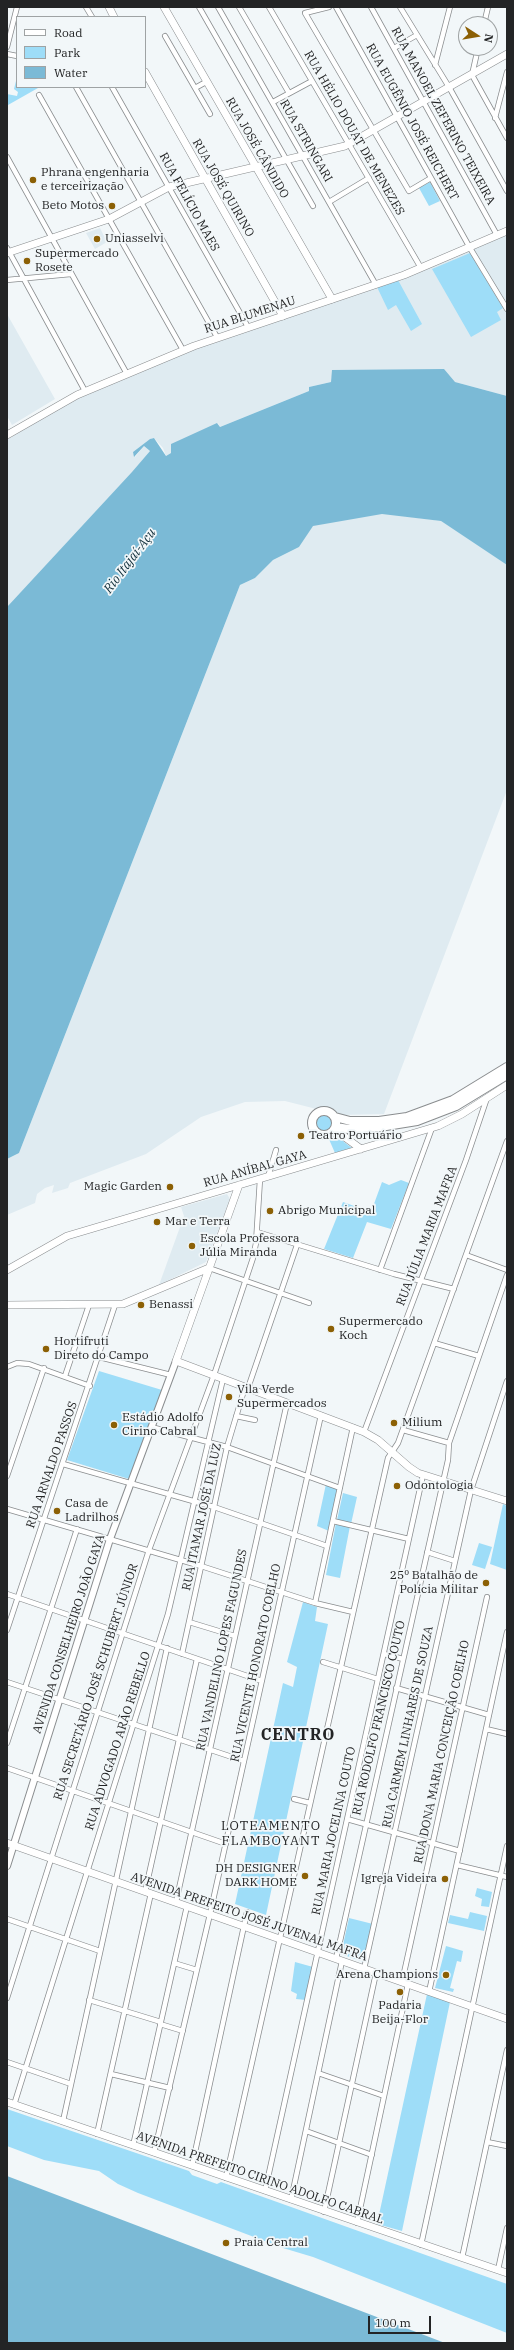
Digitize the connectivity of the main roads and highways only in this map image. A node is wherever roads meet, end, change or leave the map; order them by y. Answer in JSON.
{"nodes":[{"id":1,"x":109,"y":7,"type":"edge"},
{"id":2,"x":164,"y":7,"type":"edge"},
{"id":3,"x":114,"y":16,"type":"edge"},
{"id":4,"x":507,"y":54,"type":"edge"},
{"id":5,"x":146,"y":74,"type":"edge"},
{"id":6,"x":255,"y":167,"type":"junction"},
{"id":7,"x":205,"y":178,"type":"junction"},
{"id":8,"x":507,"y":231,"type":"edge"},
{"id":9,"x":8,"y":251,"type":"edge"},
{"id":10,"x":332,"y":299,"type":"junction"},
{"id":11,"x":283,"y":316,"type":"junction"},
{"id":12,"x":7,"y":435,"type":"edge"},
{"id":13,"x":507,"y":1067,"type":"edge"},
{"id":14,"x":507,"y":1075,"type":"edge"},
{"id":15,"x":507,"y":1085,"type":"edge"},
{"id":16,"x":335,"y":1117,"type":"junction"},
{"id":17,"x":336,"y":1127,"type":"junction"},
{"id":18,"x":361,"y":1149,"type":"junction"},
{"id":19,"x":239,"y":1185,"type":"junction"},
{"id":20,"x":209,"y":1268,"type":"junction"},
{"id":21,"x":7,"y":1270,"type":"edge"},
{"id":22,"x":7,"y":1305,"type":"edge"},
{"id":23,"x":507,"y":1501,"type":"edge"},
{"id":24,"x":10,"y":1844,"type":"edge"},
{"id":25,"x":507,"y":2019,"type":"edge"},
{"id":26,"x":10,"y":2103,"type":"edge"},
{"id":27,"x":507,"y":2274,"type":"edge"}],
"edges":[{"from":1,"to":3,"type":"main road"},
{"from":2,"to":6,"type":"main road","name":"RUA JOSÉ CÂNDIDO"},
{"from":4,"to":6,"type":"main road"},
{"from":5,"to":7,"type":"main road","name":"RUA JOSÉ QUIRINO"},
{"from":6,"to":7,"type":"main road"},
{"from":6,"to":10,"type":"main road","name":"RUA JOSÉ CÂNDIDO"},
{"from":7,"to":9,"type":"main road"},
{"from":7,"to":11,"type":"main road","name":"RUA JOSÉ QUIRINO"},
{"from":8,"to":10,"type":"main road","name":"RUA BLUMENAU"},
{"from":10,"to":11,"type":"main road","name":"RUA BLUMENAU"},
{"from":11,"to":12,"type":"main road","name":"RUA BLUMENAU"},
{"from":13,"to":16,"type":"highway"},
{"from":14,"to":17,"type":"highway"},
{"from":15,"to":18,"type":"main road","name":"RUA ANÍBAL GAYA"},
{"from":16,"to":17,"type":"highway"},
{"from":16,"to":17,"type":"highway"},
{"from":17,"to":18,"type":"main road"},
{"from":18,"to":19,"type":"main road","name":"RUA ANÍBAL GAYA"},
{"from":19,"to":20,"type":"main road","name":"AVENIDA CONSELHEIRO JOÃO GAYA"},
{"from":19,"to":21,"type":"main road","name":"RUA ANÍBAL GAYA"},
{"from":20,"to":22,"type":"main road"},
{"from":20,"to":23,"type":"main road","name":"AVENIDA CONSELHEIRO JOÃO GAYA"},
{"from":24,"to":25,"type":"main road","name":"AVENIDA PREFEITO JOSÉ JUVENAL MAFRA"},
{"from":26,"to":27,"type":"main road","name":"AVENIDA PREFEITO CIRINO ADOLFO CABRAL"}]}
